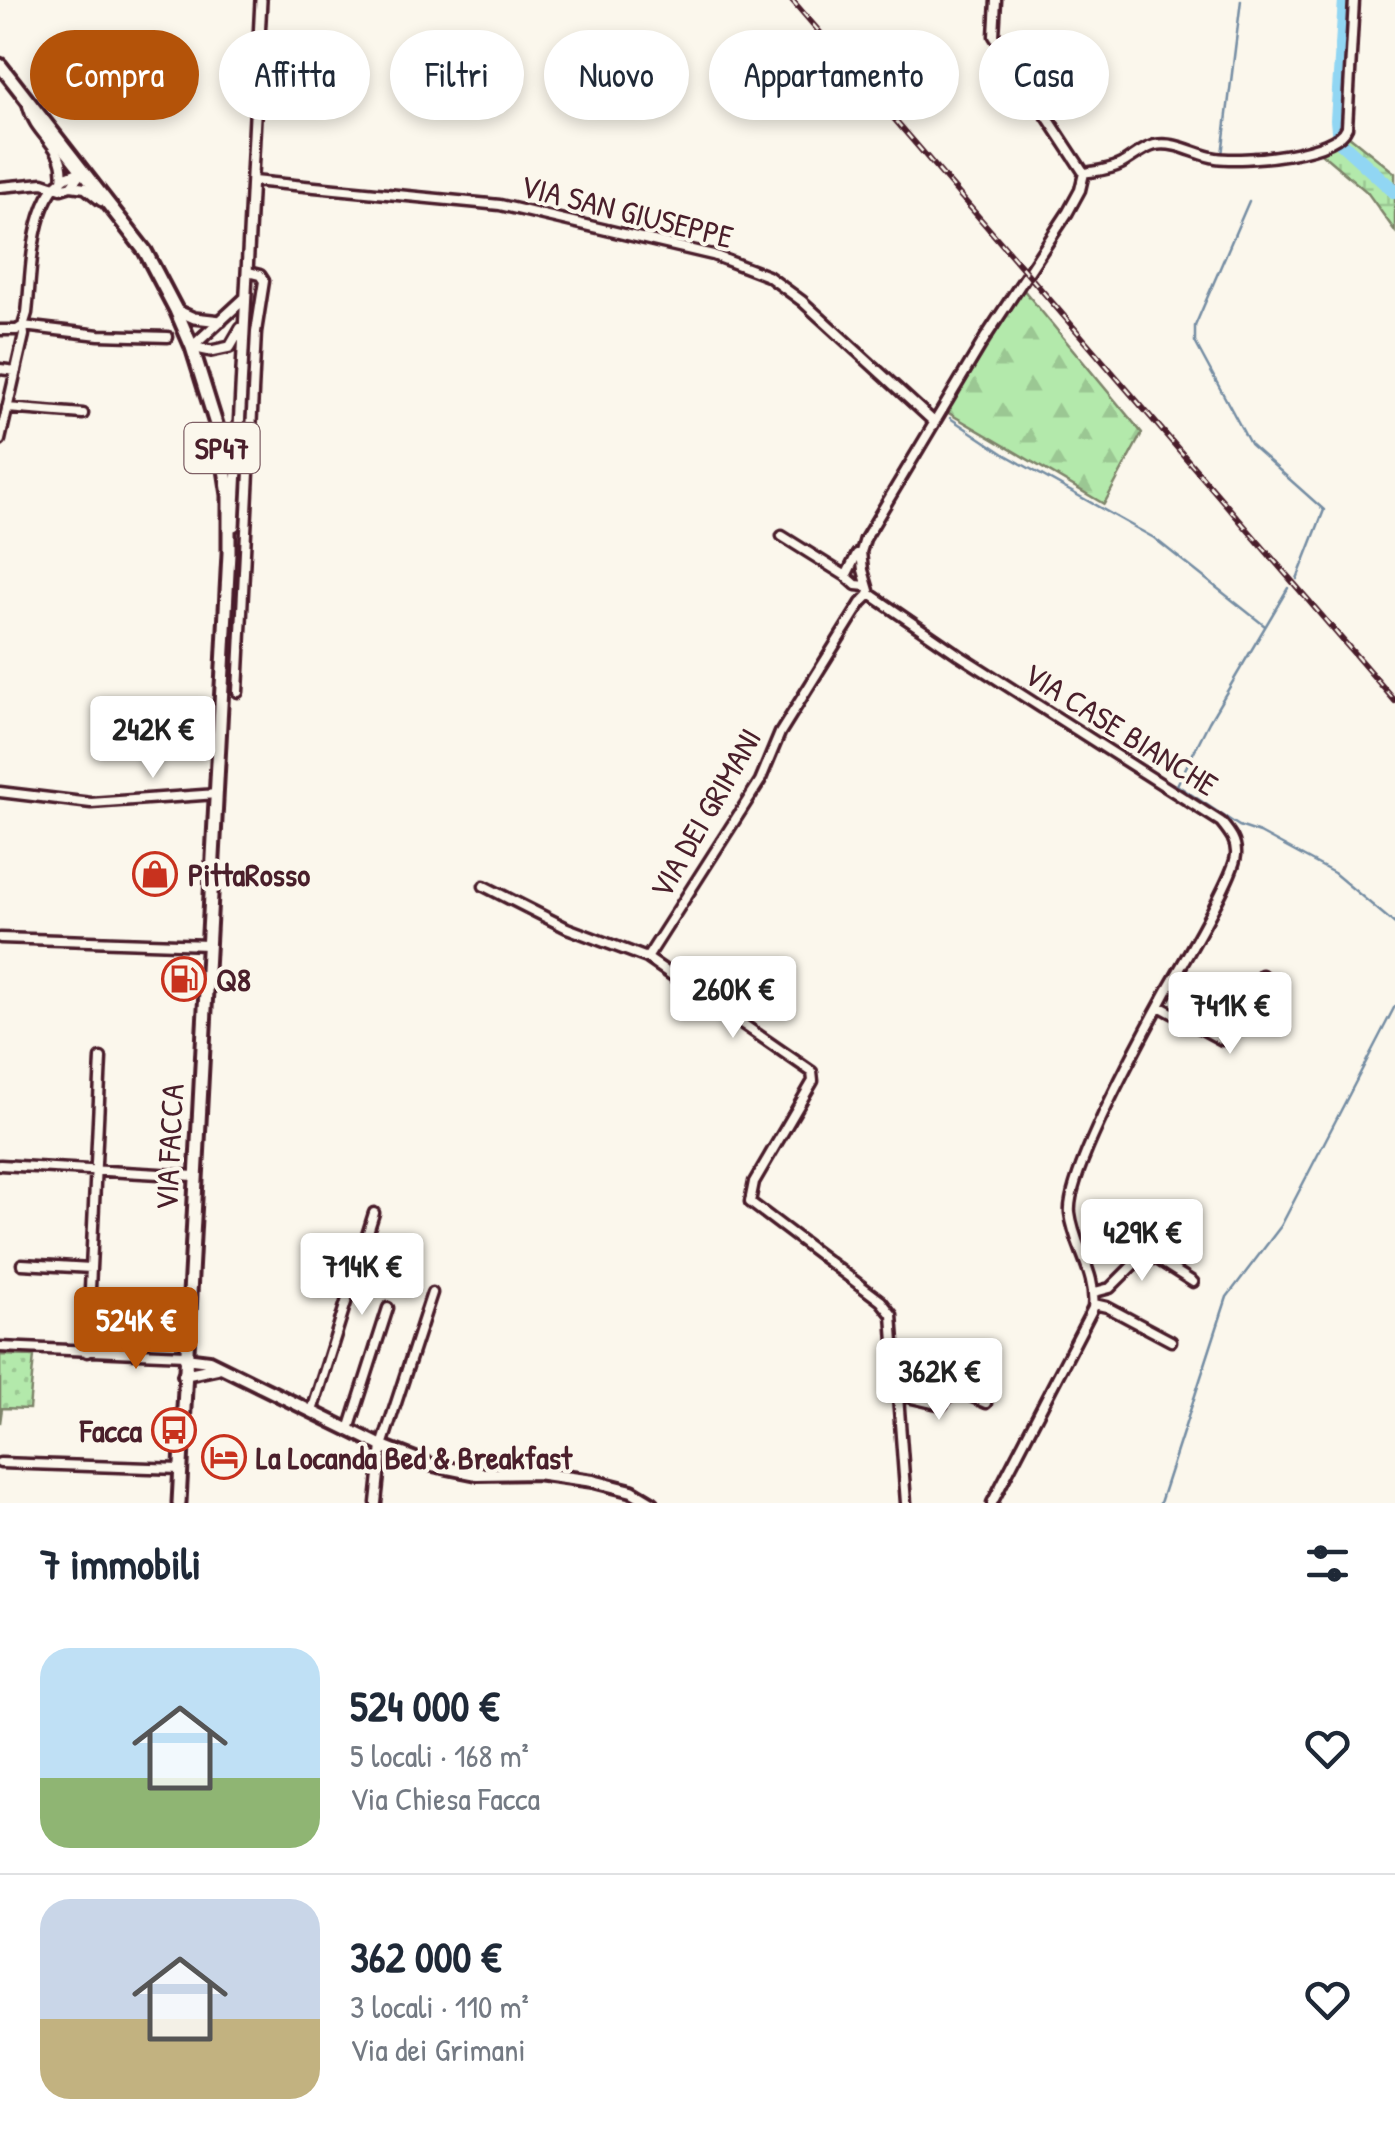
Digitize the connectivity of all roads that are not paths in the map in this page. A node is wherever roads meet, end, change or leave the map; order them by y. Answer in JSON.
{"nodes":[{"id":1,"x":261,"y":0,"type":"edge"},
{"id":2,"x":996,"y":0,"type":"edge"},
{"id":3,"x":1354,"y":0,"type":"edge"},
{"id":4,"x":0,"y":66,"type":"edge"},
{"id":5,"x":28,"y":102,"type":"junction"},
{"id":6,"x":82,"y":172,"type":"junction"},
{"id":7,"x":1084,"y":174,"type":"junction"},
{"id":8,"x":253,"y":181,"type":"junction"},
{"id":9,"x":63,"y":186,"type":"junction"},
{"id":10,"x":0,"y":187,"type":"edge"},
{"id":11,"x":133,"y":236,"type":"junction"},
{"id":12,"x":248,"y":272,"type":"junction"},
{"id":13,"x":245,"y":297,"type":"junction"},
{"id":14,"x":176,"y":310,"type":"junction"},
{"id":15,"x":224,"y":320,"type":"junction"},
{"id":16,"x":244,"y":320,"type":"junction"},
{"id":17,"x":23,"y":326,"type":"junction"},
{"id":18,"x":0,"y":330,"type":"edge"},
{"id":19,"x":168,"y":338,"type":"dead end"},
{"id":20,"x":192,"y":348,"type":"junction"},
{"id":21,"x":0,"y":369,"type":"edge"},
{"id":22,"x":16,"y":371,"type":"junction"},
{"id":23,"x":7,"y":408,"type":"junction"},
{"id":24,"x":82,"y":414,"type":"dead end"},
{"id":25,"x":934,"y":422,"type":"junction"},
{"id":26,"x":0,"y":440,"type":"edge"},
{"id":27,"x":782,"y":536,"type":"dead end"},
{"id":28,"x":861,"y":552,"type":"junction"},
{"id":29,"x":229,"y":553,"type":"junction"},
{"id":30,"x":846,"y":576,"type":"junction"},
{"id":31,"x":868,"y":590,"type":"junction"},
{"id":32,"x":238,"y":692,"type":"dead end"},
{"id":33,"x":0,"y":792,"type":"edge"},
{"id":34,"x":216,"y":794,"type":"junction"},
{"id":35,"x":484,"y":886,"type":"dead end"},
{"id":36,"x":0,"y":938,"type":"edge"},
{"id":37,"x":208,"y":945,"type":"junction"},
{"id":38,"x":647,"y":958,"type":"junction"},
{"id":39,"x":1262,"y":975,"type":"dead end"},
{"id":40,"x":1159,"y":1006,"type":"junction"},
{"id":41,"x":100,"y":1058,"type":"dead end"},
{"id":42,"x":0,"y":1165,"type":"edge"},
{"id":43,"x":94,"y":1170,"type":"junction"},
{"id":44,"x":195,"y":1176,"type":"junction"},
{"id":45,"x":374,"y":1214,"type":"dead end"},
{"id":46,"x":22,"y":1264,"type":"dead end"},
{"id":47,"x":91,"y":1268,"type":"junction"},
{"id":48,"x":1193,"y":1282,"type":"dead end"},
{"id":49,"x":1095,"y":1292,"type":"junction"},
{"id":50,"x":432,"y":1293,"type":"dead end"},
{"id":51,"x":1094,"y":1304,"type":"junction"},
{"id":52,"x":388,"y":1308,"type":"dead end"},
{"id":53,"x":1171,"y":1342,"type":"dead end"},
{"id":54,"x":0,"y":1347,"type":"edge"},
{"id":55,"x":87,"y":1352,"type":"junction"},
{"id":56,"x":185,"y":1356,"type":"junction"},
{"id":57,"x":218,"y":1368,"type":"junction"},
{"id":58,"x":184,"y":1375,"type":"junction"},
{"id":59,"x":899,"y":1395,"type":"junction"},
{"id":60,"x":986,"y":1403,"type":"dead end"},
{"id":61,"x":312,"y":1411,"type":"junction"},
{"id":62,"x":349,"y":1430,"type":"junction"},
{"id":63,"x":382,"y":1446,"type":"junction"},
{"id":64,"x":0,"y":1463,"type":"edge"},
{"id":65,"x":180,"y":1469,"type":"junction"},
{"id":66,"x":179,"y":1503,"type":"edge"},
{"id":67,"x":376,"y":1503,"type":"edge"},
{"id":68,"x":652,"y":1503,"type":"edge"},
{"id":69,"x":906,"y":1503,"type":"edge"},
{"id":70,"x":992,"y":1503,"type":"edge"}],
"edges":[{"from":1,"to":8,"type":"street"},
{"from":2,"to":7,"type":"street"},
{"from":3,"to":7,"type":"street"},
{"from":4,"to":5,"type":"main road","number":"SP47"},
{"from":5,"to":6,"type":"main road","number":"SP47"},
{"from":5,"to":9,"type":"street"},
{"from":6,"to":9,"type":"street"},
{"from":6,"to":11,"type":"main road","number":"SP47"},
{"from":7,"to":25,"type":"street"},
{"from":8,"to":12,"type":"street"},
{"from":8,"to":25,"type":"street","name":"VIA SAN GIUSEPPE"},
{"from":9,"to":10,"type":"street"},
{"from":9,"to":11,"type":"street"},
{"from":9,"to":17,"type":"street"},
{"from":11,"to":14,"type":"main road","number":"SP47"},
{"from":12,"to":13,"type":"street"},
{"from":12,"to":32,"type":"street"},
{"from":13,"to":15,"type":"street"},
{"from":13,"to":16,"type":"street"},
{"from":14,"to":15,"type":"street"},
{"from":14,"to":20,"type":"main road","number":"SP47"},
{"from":15,"to":20,"type":"street"},
{"from":16,"to":20,"type":"street"},
{"from":16,"to":29,"type":"street"},
{"from":17,"to":18,"type":"street"},
{"from":17,"to":19,"type":"street"},
{"from":17,"to":22,"type":"street"},
{"from":20,"to":29,"type":"main road","name":"VIA FACCA","number":"SP47"},
{"from":21,"to":22,"type":"street"},
{"from":22,"to":23,"type":"street"},
{"from":23,"to":24,"type":"street"},
{"from":23,"to":26,"type":"street"},
{"from":25,"to":28,"type":"street"},
{"from":27,"to":30,"type":"street","name":"VIA CASE BIANCHE"},
{"from":28,"to":30,"type":"street"},
{"from":28,"to":31,"type":"street"},
{"from":29,"to":34,"type":"main road","name":"VIA FACCA","number":"SP47"},
{"from":30,"to":31,"type":"street","name":"VIA CASE BIANCHE"},
{"from":31,"to":38,"type":"street","name":"VIA DEI GRIMANI"},
{"from":31,"to":40,"type":"street","name":"VIA CASE BIANCHE"},
{"from":33,"to":34,"type":"street"},
{"from":34,"to":37,"type":"main road","name":"VIA FACCA","number":"SP47"},
{"from":35,"to":38,"type":"street"},
{"from":36,"to":37,"type":"street"},
{"from":37,"to":44,"type":"main road","name":"VIA FACCA","number":"SP47"},
{"from":38,"to":59,"type":"street"},
{"from":39,"to":40,"type":"street"},
{"from":40,"to":49,"type":"street","name":"VIA CASE BIANCHE"},
{"from":41,"to":43,"type":"street"},
{"from":42,"to":43,"type":"street"},
{"from":43,"to":44,"type":"street"},
{"from":43,"to":47,"type":"street"},
{"from":44,"to":56,"type":"main road","name":"VIA FACCA","number":"SP47"},
{"from":45,"to":61,"type":"street"},
{"from":46,"to":47,"type":"street"},
{"from":47,"to":55,"type":"street"},
{"from":48,"to":49,"type":"street"},
{"from":49,"to":51,"type":"street","name":"VIA CASE BIANCHE"},
{"from":50,"to":63,"type":"street"},
{"from":51,"to":53,"type":"street"},
{"from":51,"to":70,"type":"street","name":"VIA CASE BIANCHE"},
{"from":52,"to":62,"type":"street"},
{"from":54,"to":55,"type":"street"},
{"from":55,"to":56,"type":"street"},
{"from":56,"to":57,"type":"main road"},
{"from":56,"to":58,"type":"main road","name":"VIA FACCA","number":"SP47"},
{"from":57,"to":58,"type":"main road"},
{"from":57,"to":61,"type":"main road"},
{"from":58,"to":65,"type":"main road","name":"VIA FACCA","number":"SP47"},
{"from":59,"to":60,"type":"street"},
{"from":59,"to":69,"type":"street"},
{"from":61,"to":62,"type":"main road"},
{"from":62,"to":63,"type":"main road"},
{"from":63,"to":67,"type":"street"},
{"from":63,"to":68,"type":"main road"},
{"from":64,"to":65,"type":"street"},
{"from":65,"to":66,"type":"main road","name":"VIA FACCA","number":"SP47"}]}
